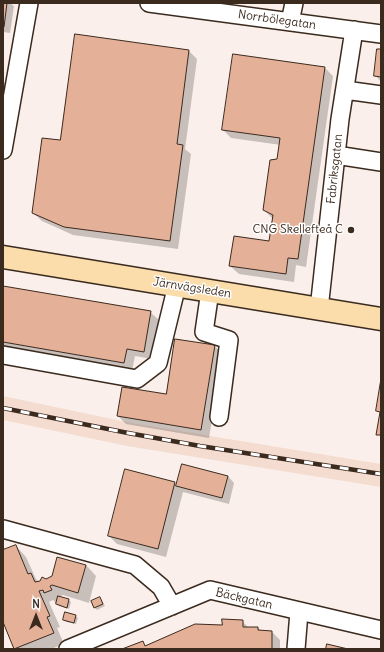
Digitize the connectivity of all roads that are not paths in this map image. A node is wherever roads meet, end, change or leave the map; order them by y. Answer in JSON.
{"nodes":[{"id":1,"x":29,"y":3,"type":"edge"},
{"id":2,"x":149,"y":3,"type":"edge"},
{"id":3,"x":294,"y":3,"type":"edge"},
{"id":4,"x":290,"y":22,"type":"junction"},
{"id":5,"x":354,"y":30,"type":"junction"},
{"id":6,"x":381,"y":34,"type":"edge"},
{"id":7,"x":345,"y":90,"type":"junction"},
{"id":8,"x":381,"y":95,"type":"edge"},
{"id":9,"x":5,"y":122,"type":"edge"},
{"id":10,"x":3,"y":150,"type":"edge"},
{"id":11,"x":336,"y":155,"type":"junction"},
{"id":12,"x":381,"y":162,"type":"edge"},
{"id":13,"x":3,"y":257,"type":"edge"},
{"id":14,"x":177,"y":285,"type":"junction"},
{"id":15,"x":210,"y":291,"type":"junction"},
{"id":16,"x":319,"y":309,"type":"junction"},
{"id":17,"x":381,"y":319,"type":"edge"},
{"id":18,"x":3,"y":355,"type":"edge"},
{"id":19,"x":219,"y":417,"type":"dead end"},
{"id":20,"x":3,"y":529,"type":"edge"},
{"id":21,"x":172,"y":606,"type":"junction"},
{"id":22,"x":299,"y":612,"type":"junction"},
{"id":23,"x":381,"y":630,"type":"edge"},
{"id":24,"x":71,"y":648,"type":"edge"},
{"id":25,"x":296,"y":649,"type":"edge"}],
"edges":[{"from":1,"to":9,"type":"street"},
{"from":2,"to":4,"type":"street","name":"Norrbölegatan"},
{"from":3,"to":4,"type":"street"},
{"from":4,"to":5,"type":"street","name":"Norrbölegatan"},
{"from":5,"to":6,"type":"street","name":"Norrbölegatan"},
{"from":5,"to":7,"type":"street","name":"Fabriksgatan"},
{"from":7,"to":8,"type":"street"},
{"from":7,"to":11,"type":"street","name":"Fabriksgatan"},
{"from":9,"to":10,"type":"street"},
{"from":11,"to":12,"type":"street"},
{"from":11,"to":16,"type":"street","name":"Fabriksgatan"},
{"from":13,"to":14,"type":"main road","name":"Järnvägsleden"},
{"from":14,"to":15,"type":"main road","name":"Järnvägsleden"},
{"from":14,"to":18,"type":"street"},
{"from":15,"to":16,"type":"main road","name":"Järnvägsleden"},
{"from":15,"to":19,"type":"street"},
{"from":16,"to":17,"type":"main road","name":"Järnvägsleden"},
{"from":20,"to":21,"type":"street"},
{"from":21,"to":22,"type":"street","name":"Bäckgatan"},
{"from":21,"to":24,"type":"street","name":"Bäckgatan"},
{"from":22,"to":23,"type":"street","name":"Bäckgatan"},
{"from":22,"to":25,"type":"street"}]}
